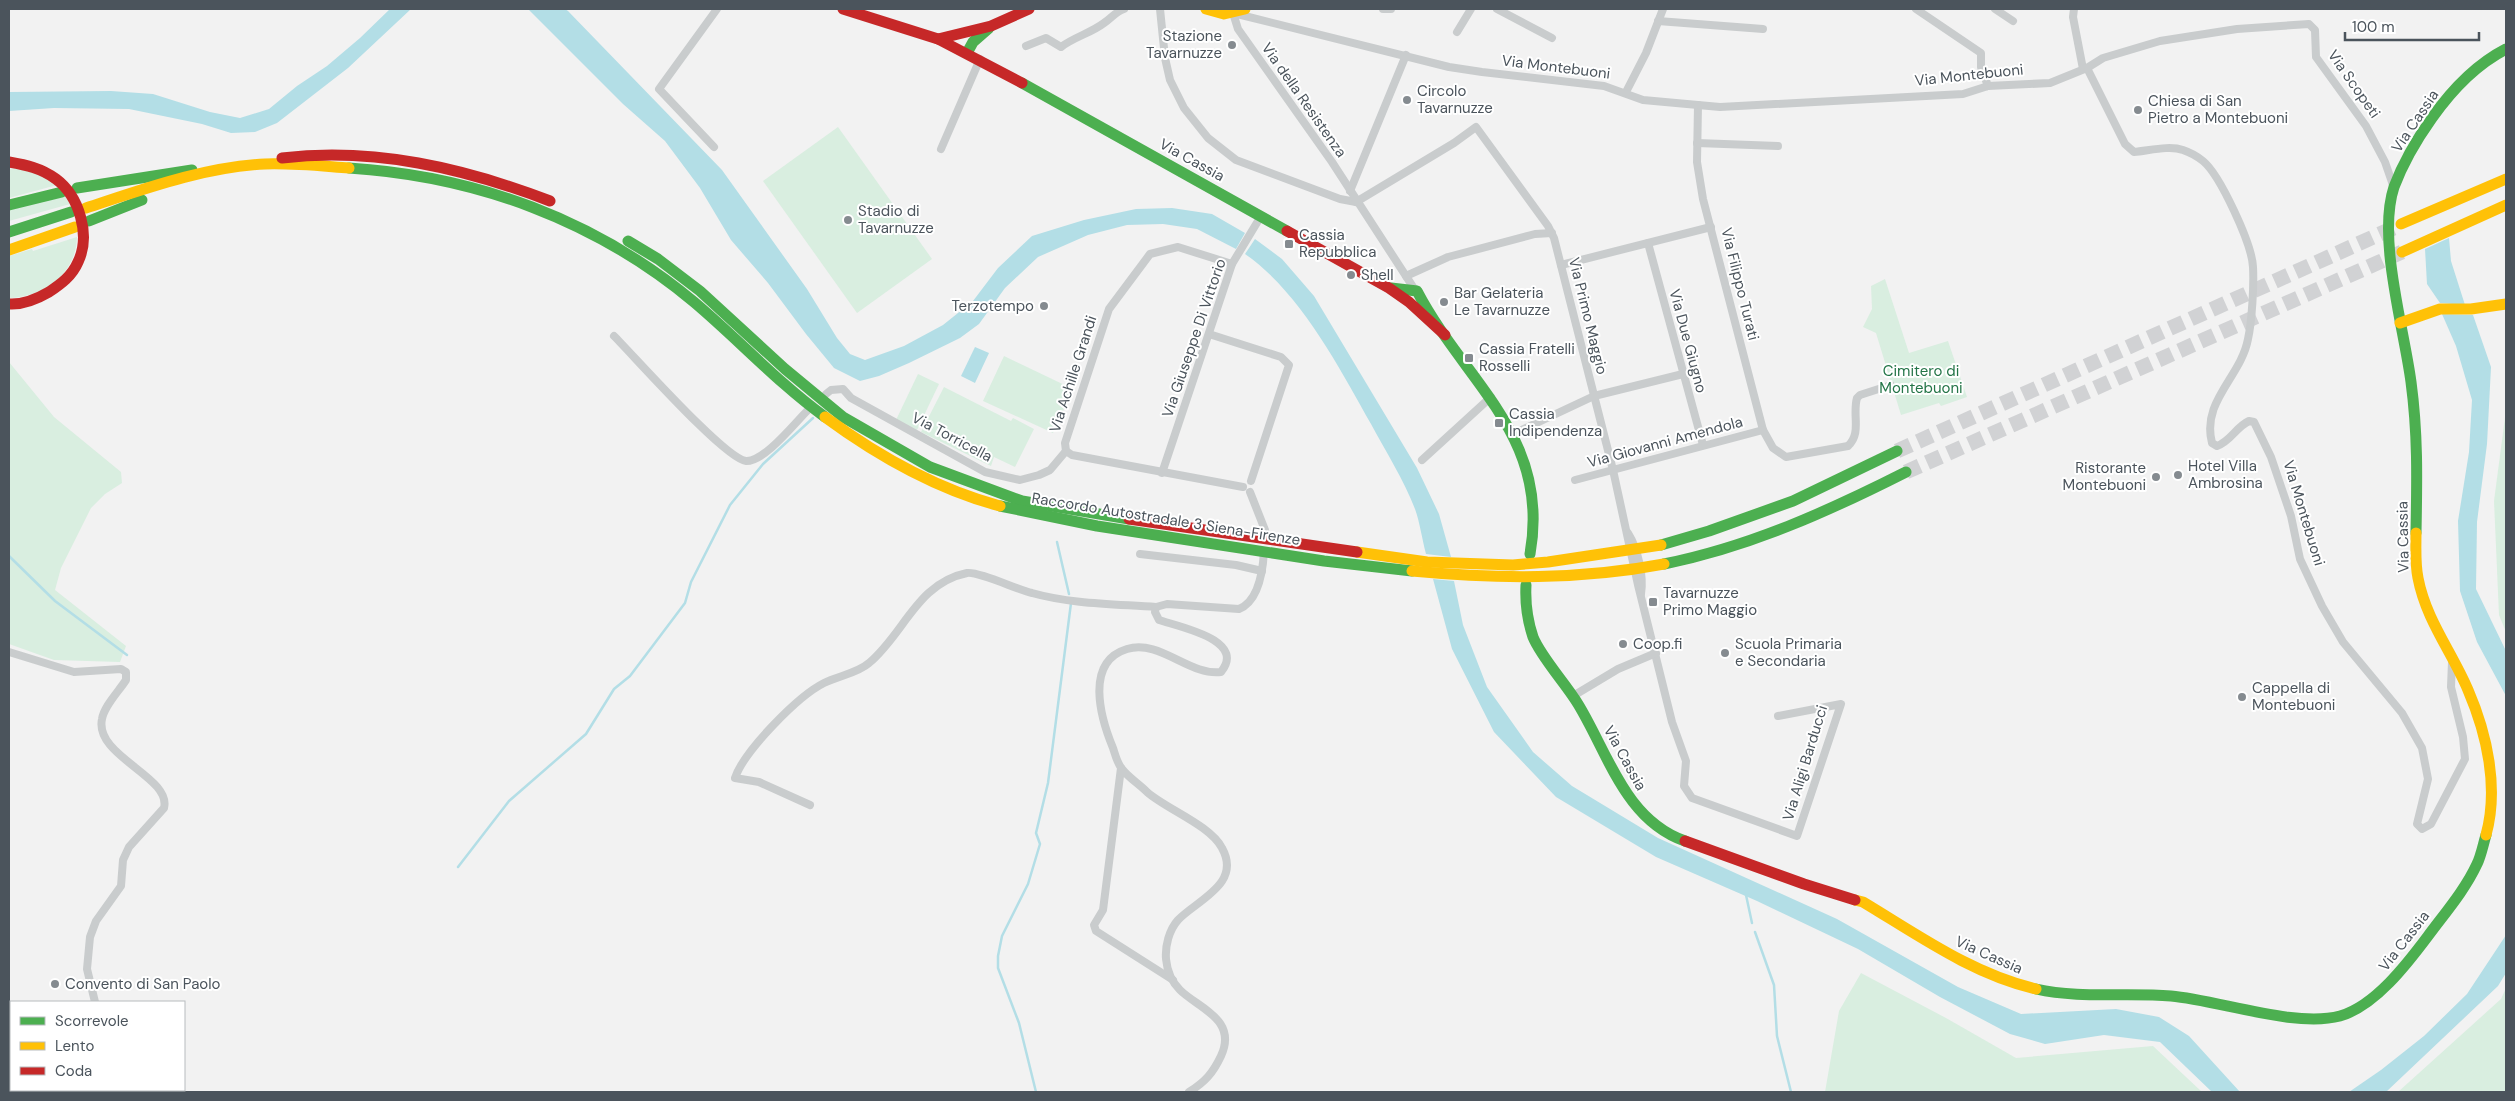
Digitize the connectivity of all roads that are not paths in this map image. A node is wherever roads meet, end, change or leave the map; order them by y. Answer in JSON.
{"nodes":[{"id":1,"x":717,"y":9,"type":"edge"},
{"id":2,"x":843,"y":9,"type":"edge"},
{"id":3,"x":1030,"y":9,"type":"edge"},
{"id":4,"x":1124,"y":9,"type":"edge"},
{"id":5,"x":1160,"y":9,"type":"edge"},
{"id":6,"x":1206,"y":9,"type":"edge"},
{"id":7,"x":1245,"y":9,"type":"edge"},
{"id":8,"x":1383,"y":9,"type":"edge"},
{"id":9,"x":1391,"y":9,"type":"edge"},
{"id":10,"x":1470,"y":9,"type":"edge"},
{"id":11,"x":1497,"y":9,"type":"edge"},
{"id":12,"x":1661,"y":9,"type":"edge"},
{"id":13,"x":1916,"y":9,"type":"edge"},
{"id":14,"x":1996,"y":9,"type":"edge"},
{"id":15,"x":2074,"y":9,"type":"edge"},
{"id":16,"x":1232,"y":13,"type":"junction"},
{"id":17,"x":1658,"y":21,"type":"junction"},
{"id":18,"x":2013,"y":21,"type":"dead end"},
{"id":19,"x":990,"y":26,"type":"junction"},
{"id":20,"x":1763,"y":29,"type":"dead end"},
{"id":21,"x":977,"y":30,"type":"junction"},
{"id":22,"x":1457,"y":32,"type":"dead end"},
{"id":23,"x":1552,"y":38,"type":"dead end"},
{"id":24,"x":938,"y":39,"type":"junction"},
{"id":25,"x":1026,"y":46,"type":"dead end"},
{"id":26,"x":2506,"y":49,"type":"edge"},
{"id":27,"x":962,"y":51,"type":"junction"},
{"id":28,"x":1406,"y":55,"type":"junction"},
{"id":29,"x":2103,"y":58,"type":"joint"},
{"id":30,"x":980,"y":59,"type":"junction"},
{"id":31,"x":2085,"y":69,"type":"junction"},
{"id":32,"x":1988,"y":86,"type":"junction"},
{"id":33,"x":1626,"y":92,"type":"junction"},
{"id":34,"x":1698,"y":105,"type":"junction"},
{"id":35,"x":1697,"y":143,"type":"junction"},
{"id":36,"x":1778,"y":146,"type":"dead end"},
{"id":37,"x":714,"y":147,"type":"dead end"},
{"id":38,"x":941,"y":149,"type":"dead end"},
{"id":39,"x":9,"y":162,"type":"edge"},
{"id":40,"x":259,"y":164,"type":"junction"},
{"id":41,"x":230,"y":169,"type":"junction"},
{"id":42,"x":2506,"y":179,"type":"edge"},
{"id":43,"x":61,"y":186,"type":"junction"},
{"id":44,"x":77,"y":188,"type":"dead end"},
{"id":45,"x":2394,"y":188,"type":"junction"},
{"id":46,"x":1350,"y":191,"type":"junction"},
{"id":47,"x":1356,"y":202,"type":"junction"},
{"id":48,"x":9,"y":205,"type":"edge"},
{"id":49,"x":562,"y":206,"type":"dead end"},
{"id":50,"x":2506,"y":206,"type":"edge"},
{"id":51,"x":86,"y":208,"type":"dead end"},
{"id":52,"x":71,"y":212,"type":"dead end"},
{"id":53,"x":1261,"y":216,"type":"junction"},
{"id":54,"x":89,"y":221,"type":"dead end"},
{"id":55,"x":2401,"y":224,"type":"tunnel mouth"},
{"id":56,"x":75,"y":227,"type":"dead end"},
{"id":57,"x":1711,"y":227,"type":"junction"},
{"id":58,"x":9,"y":232,"type":"edge"},
{"id":59,"x":1552,"y":233,"type":"junction"},
{"id":60,"x":617,"y":234,"type":"dead end"},
{"id":61,"x":1648,"y":243,"type":"junction"},
{"id":62,"x":9,"y":250,"type":"edge"},
{"id":63,"x":2402,"y":252,"type":"tunnel mouth"},
{"id":64,"x":1232,"y":264,"type":"junction"},
{"id":65,"x":1561,"y":264,"type":"junction"},
{"id":66,"x":1401,"y":269,"type":"junction"},
{"id":67,"x":1406,"y":276,"type":"junction"},
{"id":68,"x":1412,"y":296,"type":"junction"},
{"id":69,"x":9,"y":304,"type":"edge"},
{"id":70,"x":2506,"y":304,"type":"edge"},
{"id":71,"x":2400,"y":324,"type":"junction"},
{"id":72,"x":1209,"y":334,"type":"junction"},
{"id":73,"x":614,"y":336,"type":"dead end"},
{"id":74,"x":1682,"y":374,"type":"junction"},
{"id":75,"x":1891,"y":385,"type":"dead end"},
{"id":76,"x":826,"y":394,"type":"dead end"},
{"id":77,"x":1594,"y":396,"type":"junction"},
{"id":78,"x":1491,"y":397,"type":"junction"},
{"id":79,"x":807,"y":411,"type":"dead end"},
{"id":80,"x":1763,"y":430,"type":"junction"},
{"id":81,"x":1511,"y":435,"type":"junction"},
{"id":82,"x":1703,"y":446,"type":"junction"},
{"id":83,"x":1066,"y":450,"type":"junction"},
{"id":84,"x":1897,"y":452,"type":"tunnel mouth"},
{"id":85,"x":1422,"y":460,"type":"dead end"},
{"id":86,"x":1614,"y":470,"type":"junction"},
{"id":87,"x":1906,"y":472,"type":"tunnel mouth"},
{"id":88,"x":1162,"y":473,"type":"junction"},
{"id":89,"x":1575,"y":480,"type":"dead end"},
{"id":90,"x":1246,"y":490,"type":"junction"},
{"id":91,"x":1254,"y":544,"type":"junction"},
{"id":92,"x":1273,"y":547,"type":"junction"},
{"id":93,"x":1140,"y":554,"type":"dead end"},
{"id":94,"x":1530,"y":554,"type":"dead end"},
{"id":95,"x":1262,"y":571,"type":"junction"},
{"id":96,"x":1526,"y":585,"type":"dead end"},
{"id":97,"x":1156,"y":607,"type":"junction"},
{"id":98,"x":9,"y":652,"type":"edge"},
{"id":99,"x":1656,"y":653,"type":"junction"},
{"id":100,"x":2452,"y":660,"type":"junction"},
{"id":101,"x":1573,"y":696,"type":"junction"},
{"id":102,"x":1778,"y":716,"type":"dead end"},
{"id":103,"x":1121,"y":768,"type":"junction"},
{"id":104,"x":810,"y":806,"type":"dead end"},
{"id":105,"x":1172,"y":980,"type":"junction"},
{"id":106,"x":95,"y":1001,"type":"edge"},
{"id":107,"x":1189,"y":1092,"type":"edge"}],
"edges":[{"from":1,"to":37,"type":"street"},
{"from":2,"to":24,"type":"main road","name":"Via Cassia"},
{"from":3,"to":19,"type":"main road"},
{"from":4,"to":25,"type":"street"},
{"from":5,"to":47,"type":"street"},
{"from":6,"to":16,"type":"main road","name":"Via Montebuoni"},
{"from":7,"to":16,"type":"main road"},
{"from":8,"to":9,"type":"street"},
{"from":10,"to":22,"type":"street"},
{"from":11,"to":23,"type":"street"},
{"from":12,"to":17,"type":"street"},
{"from":13,"to":32,"type":"street"},
{"from":14,"to":18,"type":"street"},
{"from":15,"to":31,"type":"street","name":"Via Montebuoni"},
{"from":16,"to":28,"type":"street","name":"Via Montebuoni"},
{"from":16,"to":46,"type":"street","name":"Via della Resistenza"},
{"from":17,"to":20,"type":"street"},
{"from":17,"to":33,"type":"street"},
{"from":19,"to":21,"type":"main road"},
{"from":19,"to":27,"type":"main road"},
{"from":21,"to":24,"type":"main road"},
{"from":21,"to":27,"type":"main road"},
{"from":24,"to":27,"type":"main road","name":"Via Cassia"},
{"from":26,"to":45,"type":"main road","name":"Via Cassia"},
{"from":27,"to":30,"type":"main road","name":"Via Cassia"},
{"from":28,"to":33,"type":"street","name":"Via Montebuoni"},
{"from":28,"to":46,"type":"street"},
{"from":29,"to":31,"type":"street","name":"Via Montebuoni"},
{"from":29,"to":45,"type":"street","name":"Via Scopeti"},
{"from":30,"to":38,"type":"street"},
{"from":30,"to":53,"type":"main road","name":"Via Cassia"},
{"from":31,"to":32,"type":"street","name":"Via Montebuoni"},
{"from":31,"to":100,"type":"street","name":"Via Montebuoni"},
{"from":32,"to":34,"type":"street","name":"Via Montebuoni"},
{"from":33,"to":34,"type":"street","name":"Via Montebuoni"},
{"from":34,"to":35,"type":"street","name":"Via Filippo Turati"},
{"from":35,"to":36,"type":"street"},
{"from":35,"to":57,"type":"street","name":"Via Filippo Turati"},
{"from":39,"to":43,"type":"main road"},
{"from":40,"to":41,"type":"main road","name":"Raccordo Autostradale 3 Siena-Firenze"},
{"from":40,"to":49,"type":"main road","name":"Raccordo Autostradale 3 Siena-Firenze"},
{"from":40,"to":91,"type":"main road","name":"Raccordo Autostradale 3 Siena-Firenze"},
{"from":41,"to":44,"type":"main road"},
{"from":41,"to":51,"type":"main road","name":"Raccordo Autostradale 3 Siena-Firenze"},
{"from":41,"to":54,"type":"main road"},
{"from":42,"to":55,"type":"main road"},
{"from":43,"to":48,"type":"main road"},
{"from":43,"to":69,"type":"main road"},
{"from":45,"to":71,"type":"main road","name":"Via Cassia"},
{"from":46,"to":47,"type":"street","name":"Via della Resistenza"},
{"from":47,"to":59,"type":"street","name":"Via Primo Maggio"},
{"from":47,"to":66,"type":"street","name":"Via della Resistenza"},
{"from":50,"to":63,"type":"main road"},
{"from":52,"to":58,"type":"main road"},
{"from":53,"to":64,"type":"street","name":"Via Giuseppe Di Vittorio"},
{"from":53,"to":68,"type":"main road","name":"Via Cassia"},
{"from":56,"to":62,"type":"main road"},
{"from":57,"to":61,"type":"street"},
{"from":57,"to":80,"type":"street","name":"Via Filippo Turati"},
{"from":59,"to":65,"type":"street","name":"Via Primo Maggio"},
{"from":59,"to":67,"type":"street"},
{"from":60,"to":91,"type":"main road","name":"Raccordo Autostradale 3 Siena-Firenze"},
{"from":61,"to":65,"type":"street"},
{"from":61,"to":74,"type":"street","name":"Via Due Giugno"},
{"from":64,"to":72,"type":"street","name":"Via Giuseppe Di Vittorio"},
{"from":64,"to":83,"type":"street","name":"Via Achille Grandi"},
{"from":65,"to":77,"type":"street","name":"Via Primo Maggio"},
{"from":66,"to":67,"type":"street"},
{"from":66,"to":68,"type":"street"},
{"from":67,"to":68,"type":"street"},
{"from":68,"to":78,"type":"main road"},
{"from":70,"to":71,"type":"main road"},
{"from":71,"to":100,"type":"main road","name":"Via Cassia"},
{"from":72,"to":88,"type":"street","name":"Via Giuseppe Di Vittorio"},
{"from":72,"to":90,"type":"street"},
{"from":73,"to":79,"type":"street"},
{"from":74,"to":77,"type":"street"},
{"from":74,"to":82,"type":"street","name":"Via Due Giugno"},
{"from":75,"to":80,"type":"street","name":"Via Filippo Turati"},
{"from":76,"to":83,"type":"street","name":"Via Torricella"},
{"from":77,"to":81,"type":"street"},
{"from":77,"to":86,"type":"street","name":"Via Primo Maggio"},
{"from":78,"to":81,"type":"main road"},
{"from":78,"to":85,"type":"street"},
{"from":80,"to":82,"type":"street","name":"Via Giovanni Amendola"},
{"from":81,"to":94,"type":"main road"},
{"from":82,"to":86,"type":"street","name":"Via Giovanni Amendola"},
{"from":83,"to":88,"type":"street","name":"Via Achille Grandi"},
{"from":84,"to":92,"type":"main road","name":"Raccordo Autostradale 3 Siena-Firenze"},
{"from":86,"to":89,"type":"street","name":"Via Giovanni Amendola"},
{"from":86,"to":99,"type":"street","name":"Via Primo Maggio"},
{"from":87,"to":92,"type":"main road","name":"Raccordo Autostradale 3 Siena-Firenze"},
{"from":88,"to":90,"type":"street","name":"Via Achille Grandi"},
{"from":90,"to":95,"type":"street"},
{"from":91,"to":92,"type":"main road","name":"Raccordo Autostradale 3 Siena-Firenze"},
{"from":93,"to":95,"type":"street"},
{"from":95,"to":97,"type":"street"},
{"from":96,"to":101,"type":"main road","name":"Via Cassia"},
{"from":97,"to":103,"type":"street"},
{"from":97,"to":104,"type":"street"},
{"from":98,"to":106,"type":"street"},
{"from":99,"to":101,"type":"street"},
{"from":99,"to":102,"type":"street","name":"Via Aligi Barducci"},
{"from":100,"to":101,"type":"main road","name":"Via Cassia"},
{"from":103,"to":105,"type":"street"},
{"from":103,"to":105,"type":"street"},
{"from":105,"to":107,"type":"street"}]}
